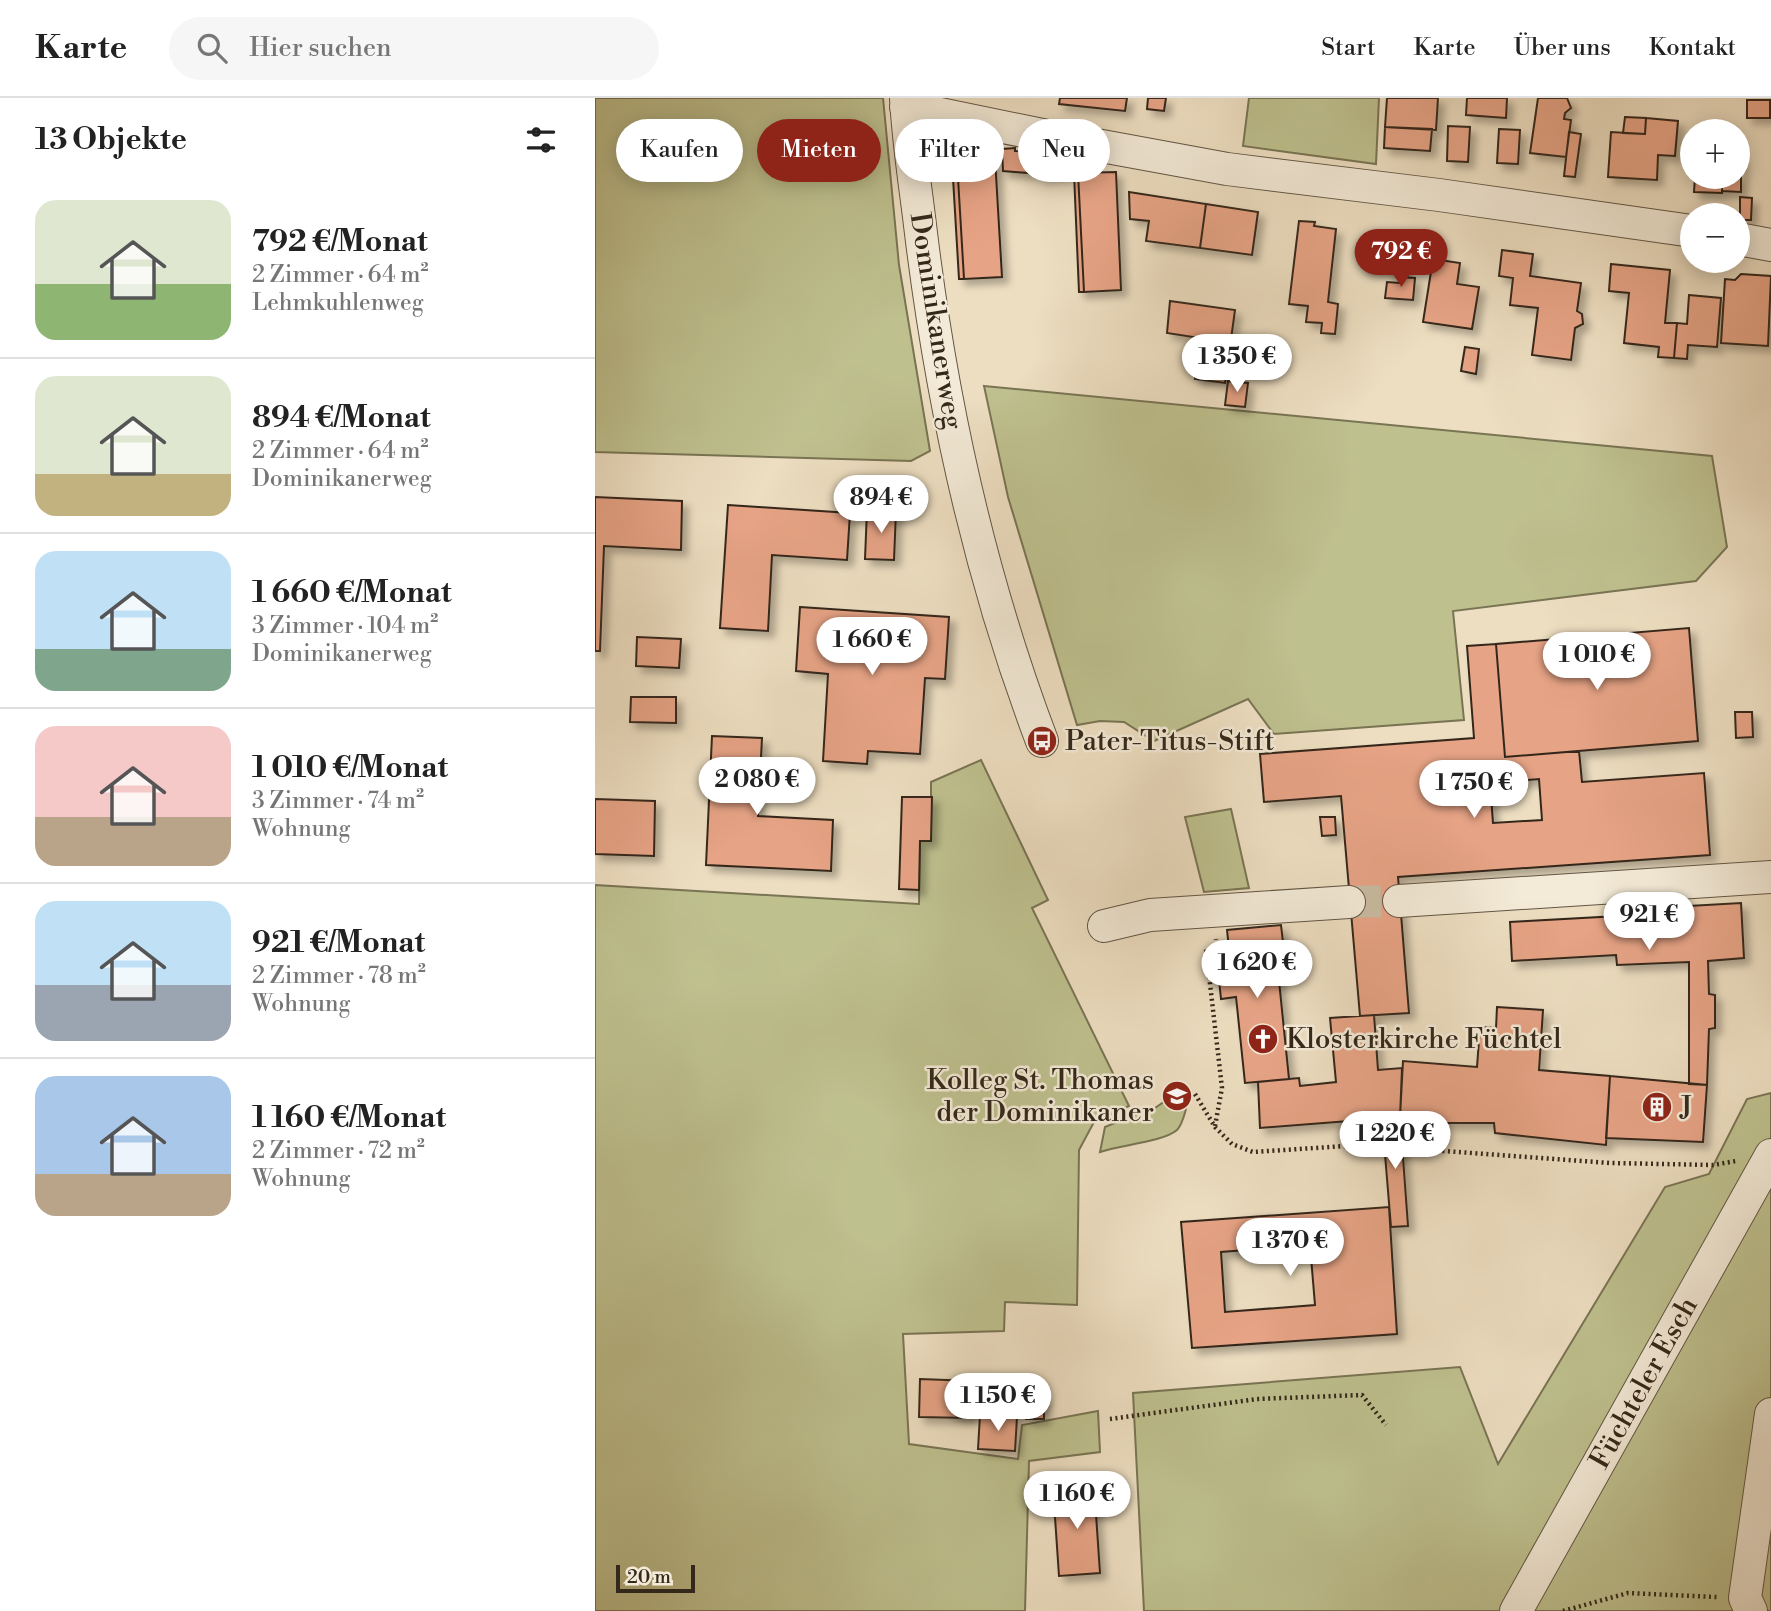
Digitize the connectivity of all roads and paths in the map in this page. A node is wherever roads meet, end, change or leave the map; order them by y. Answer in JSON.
{"nodes":[{"id":1,"x":906,"y":103,"type":"edge"},
{"id":2,"x":1680,"y":230,"type":"edge"},
{"id":3,"x":1750,"y":241,"type":"edge"},
{"id":4,"x":1771,"y":245,"type":"edge"},
{"id":5,"x":1041,"y":741,"type":"dead end"},
{"id":6,"x":1771,"y":877,"type":"edge"},
{"id":7,"x":1399,"y":901,"type":"tunnel mouth"},
{"id":8,"x":1349,"y":902,"type":"tunnel mouth"},
{"id":9,"x":1212,"y":911,"type":"junction"},
{"id":10,"x":1104,"y":926,"type":"dead end"},
{"id":11,"x":1195,"y":1094,"type":"dead end"},
{"id":12,"x":1215,"y":1127,"type":"junction"},
{"id":13,"x":1759,"y":1157,"type":"edge"},
{"id":14,"x":1771,"y":1414,"type":"edge"},
{"id":15,"x":1110,"y":1419,"type":"dead end"},
{"id":16,"x":1386,"y":1425,"type":"dead end"},
{"id":17,"x":1748,"y":1604,"type":"edge"},
{"id":18,"x":1516,"y":1611,"type":"edge"},
{"id":19,"x":1563,"y":1611,"type":"edge"}],
"edges":[{"from":1,"to":2,"type":"street"},
{"from":1,"to":5,"type":"street","name":"Dominikanerweg"},
{"from":3,"to":4,"type":"street"},
{"from":6,"to":7,"type":"street"},
{"from":8,"to":9,"type":"street"},
{"from":9,"to":10,"type":"street"},
{"from":9,"to":12,"type":"path"},
{"from":11,"to":12,"type":"path"},
{"from":12,"to":13,"type":"path"},
{"from":13,"to":18,"type":"street","name":"Füchteler Esch"},
{"from":14,"to":17,"type":"street"},
{"from":15,"to":16,"type":"path"},
{"from":17,"to":19,"type":"path"}]}
